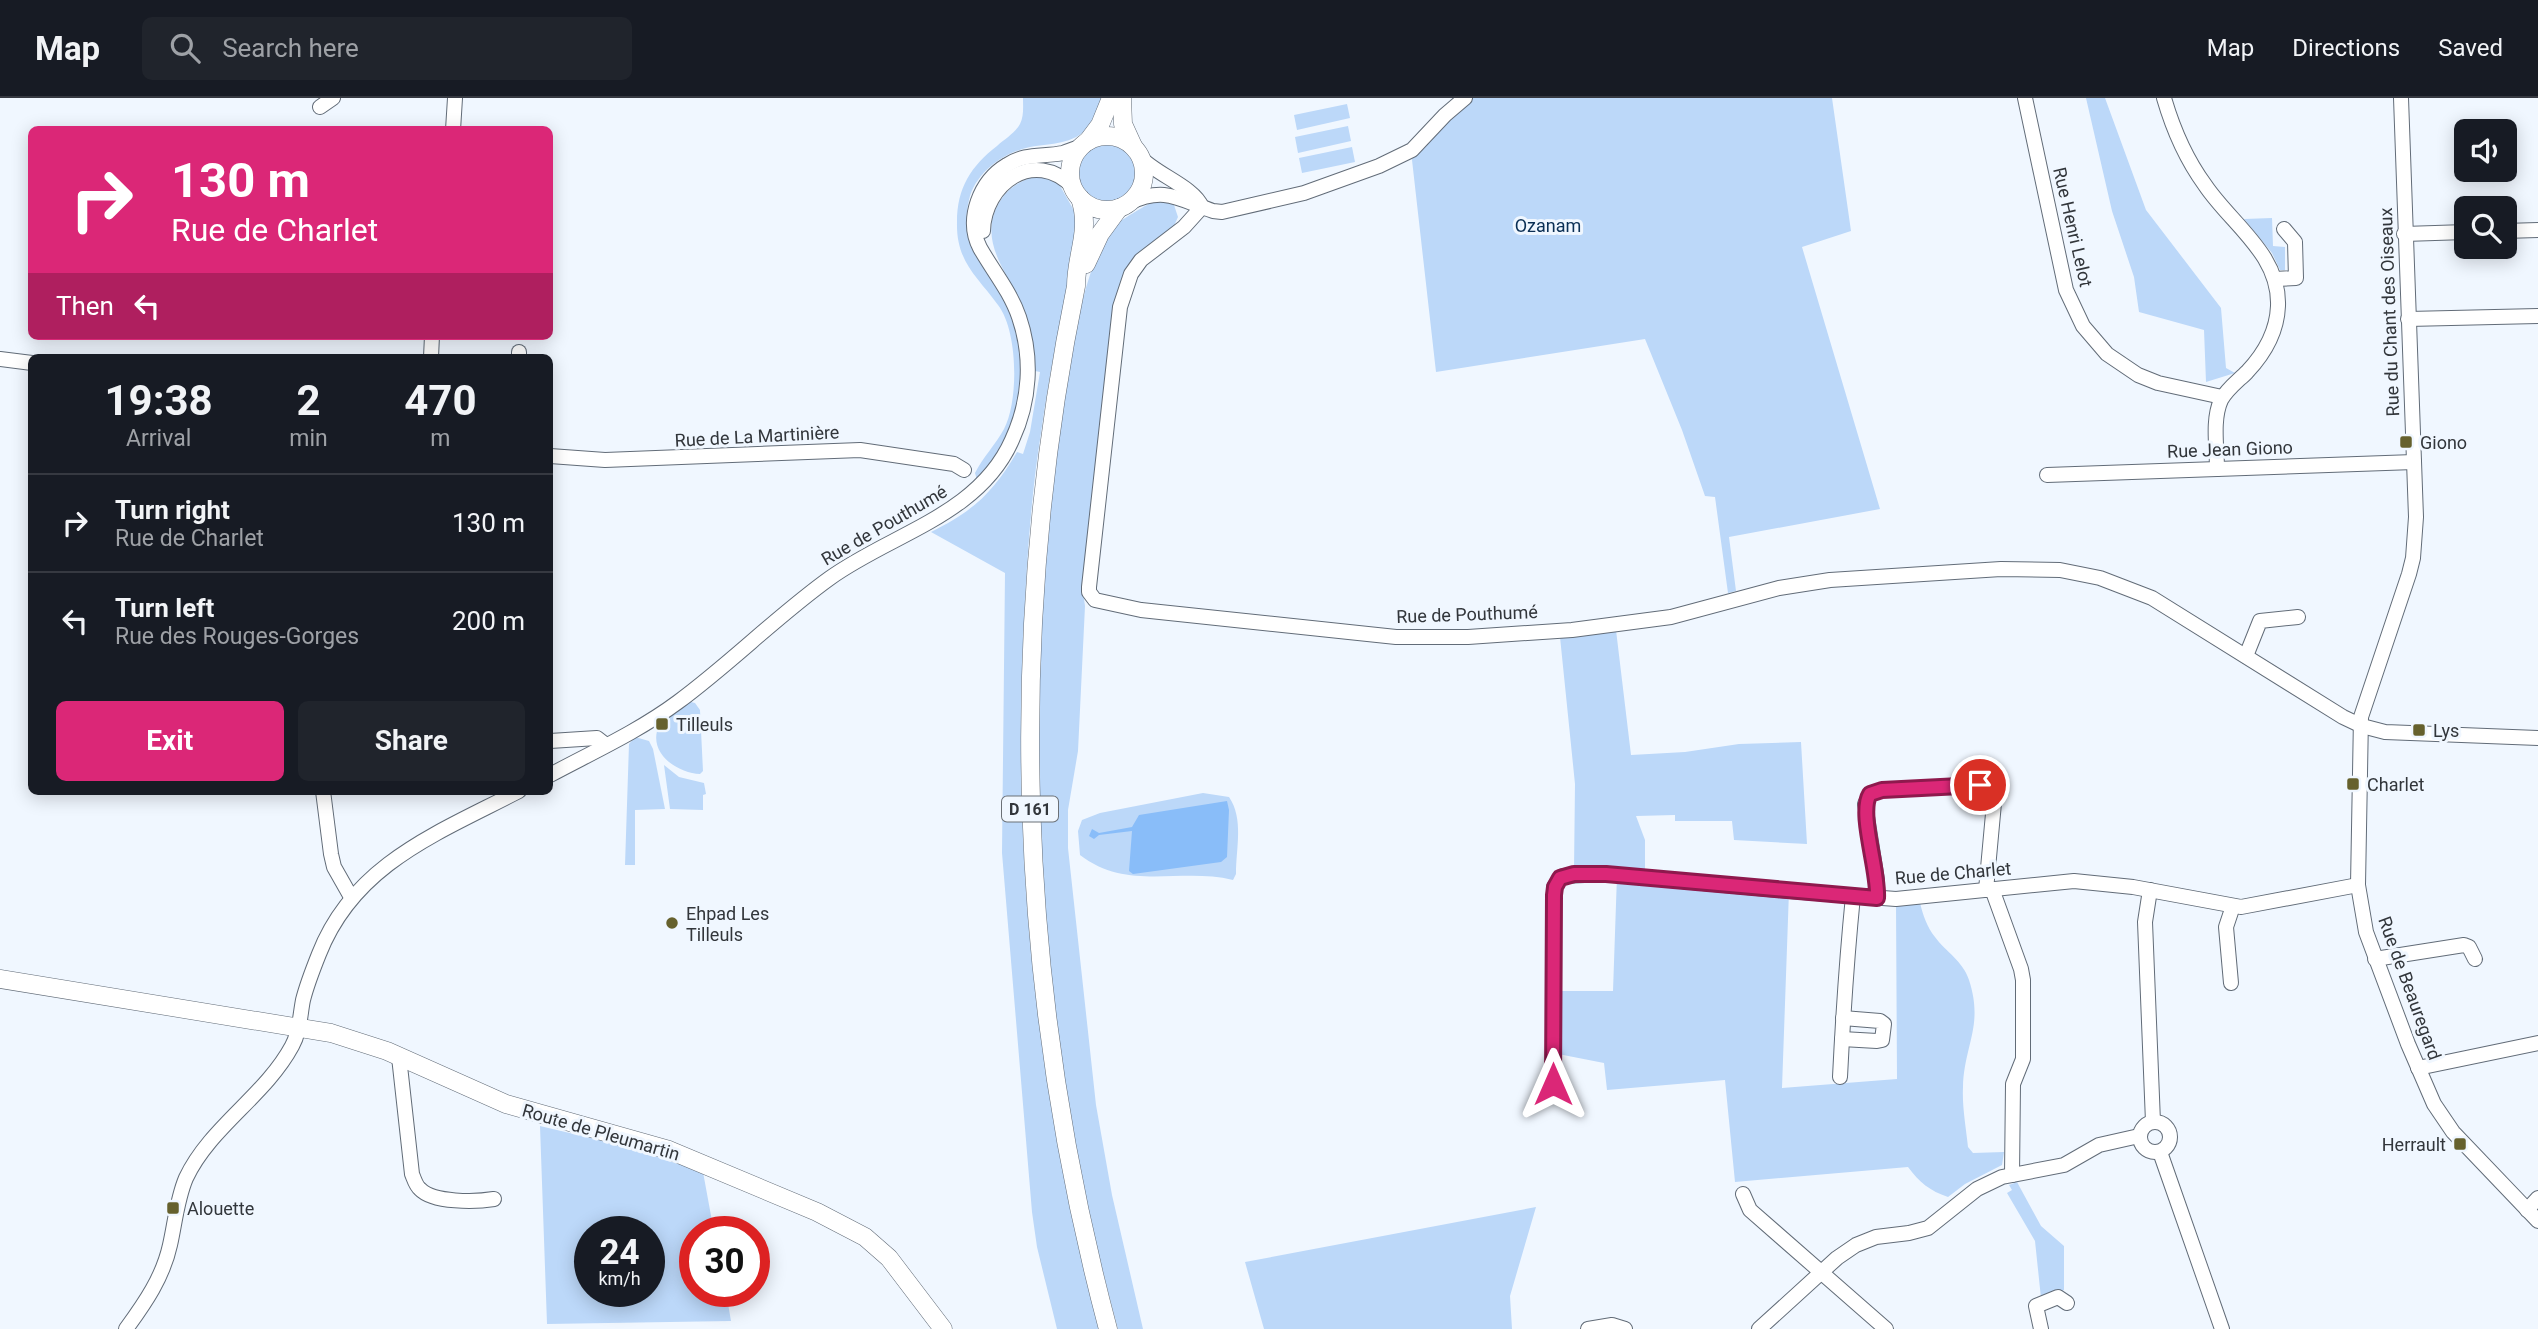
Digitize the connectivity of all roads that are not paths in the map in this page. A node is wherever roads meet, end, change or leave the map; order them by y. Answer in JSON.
{"nodes":[{"id":1,"x":333,"y":98,"type":"edge"},
{"id":2,"x":455,"y":98,"type":"edge"},
{"id":3,"x":1111,"y":98,"type":"edge"},
{"id":4,"x":1122,"y":98,"type":"edge"},
{"id":5,"x":1465,"y":98,"type":"edge"},
{"id":6,"x":2025,"y":98,"type":"edge"},
{"id":7,"x":2164,"y":98,"type":"edge"},
{"id":8,"x":2401,"y":98,"type":"edge"},
{"id":9,"x":320,"y":107,"type":"dead end"},
{"id":10,"x":453,"y":126,"type":"edge"},
{"id":11,"x":1086,"y":144,"type":"junction"},
{"id":12,"x":1137,"y":153,"type":"junction"},
{"id":13,"x":1076,"y":192,"type":"junction"},
{"id":14,"x":1124,"y":205,"type":"junction"},
{"id":15,"x":1202,"y":207,"type":"junction"},
{"id":16,"x":2284,"y":229,"type":"dead end"},
{"id":17,"x":2538,"y":230,"type":"edge"},
{"id":18,"x":2517,"y":231,"type":"edge"},
{"id":19,"x":2454,"y":232,"type":"edge"},
{"id":20,"x":2404,"y":234,"type":"junction"},
{"id":21,"x":986,"y":257,"type":"junction"},
{"id":22,"x":2276,"y":279,"type":"junction"},
{"id":23,"x":1076,"y":286,"type":"junction"},
{"id":24,"x":2538,"y":316,"type":"edge"},
{"id":25,"x":2408,"y":319,"type":"junction"},
{"id":26,"x":0,"y":359,"type":"edge"},
{"id":27,"x":28,"y":362,"type":"edge"},
{"id":28,"x":2222,"y":397,"type":"junction"},
{"id":29,"x":553,"y":456,"type":"edge"},
{"id":30,"x":2414,"y":462,"type":"junction"},
{"id":31,"x":2217,"y":469,"type":"junction"},
{"id":32,"x":964,"y":470,"type":"dead end"},
{"id":33,"x":2047,"y":475,"type":"dead end"},
{"id":34,"x":2298,"y":617,"type":"dead end"},
{"id":35,"x":2246,"y":656,"type":"junction"},
{"id":36,"x":2362,"y":726,"type":"junction"},
{"id":37,"x":2538,"y":738,"type":"edge"},
{"id":38,"x":553,"y":741,"type":"edge"},
{"id":39,"x":606,"y":746,"type":"junction"},
{"id":40,"x":553,"y":773,"type":"edge"},
{"id":41,"x":324,"y":795,"type":"edge"},
{"id":42,"x":512,"y":795,"type":"edge"},
{"id":43,"x":2358,"y":885,"type":"junction"},
{"id":44,"x":1989,"y":889,"type":"junction"},
{"id":45,"x":2150,"y":890,"type":"junction"},
{"id":46,"x":1853,"y":896,"type":"junction"},
{"id":47,"x":351,"y":897,"type":"junction"},
{"id":48,"x":1877,"y":898,"type":"junction"},
{"id":49,"x":2234,"y":906,"type":"junction"},
{"id":50,"x":2375,"y":959,"type":"junction"},
{"id":51,"x":2475,"y":959,"type":"dead end"},
{"id":52,"x":0,"y":979,"type":"edge"},
{"id":53,"x":2231,"y":984,"type":"dead end"},
{"id":54,"x":1843,"y":1018,"type":"junction"},
{"id":55,"x":298,"y":1028,"type":"junction"},
{"id":56,"x":1842,"y":1039,"type":"junction"},
{"id":57,"x":2538,"y":1043,"type":"edge"},
{"id":58,"x":399,"y":1057,"type":"junction"},
{"id":59,"x":2418,"y":1068,"type":"junction"},
{"id":60,"x":1840,"y":1077,"type":"dead end"},
{"id":61,"x":1559,"y":1096,"type":"dead end"},
{"id":62,"x":2153,"y":1122,"type":"junction"},
{"id":63,"x":2139,"y":1136,"type":"junction"},
{"id":64,"x":2160,"y":1152,"type":"junction"},
{"id":65,"x":2012,"y":1175,"type":"junction"},
{"id":66,"x":1743,"y":1194,"type":"dead end"},
{"id":67,"x":2538,"y":1198,"type":"edge"},
{"id":68,"x":494,"y":1199,"type":"dead end"},
{"id":69,"x":2526,"y":1210,"type":"junction"},
{"id":70,"x":2538,"y":1221,"type":"edge"},
{"id":71,"x":1821,"y":1273,"type":"junction"},
{"id":72,"x":2067,"y":1303,"type":"dead end"},
{"id":73,"x":126,"y":1329,"type":"edge"},
{"id":74,"x":943,"y":1329,"type":"edge"},
{"id":75,"x":1108,"y":1329,"type":"edge"},
{"id":76,"x":1588,"y":1329,"type":"edge"},
{"id":77,"x":1625,"y":1329,"type":"edge"},
{"id":78,"x":1759,"y":1329,"type":"edge"},
{"id":79,"x":1886,"y":1329,"type":"edge"},
{"id":80,"x":2041,"y":1329,"type":"edge"},
{"id":81,"x":2222,"y":1329,"type":"edge"}],
"edges":[{"from":1,"to":9,"type":"street"},
{"from":2,"to":10,"type":"street"},
{"from":3,"to":11,"type":"main road"},
{"from":4,"to":12,"type":"main road"},
{"from":5,"to":15,"type":"street"},
{"from":6,"to":28,"type":"street","name":"Rue Henri Lelot"},
{"from":7,"to":22,"type":"street"},
{"from":8,"to":20,"type":"street","name":"Rue du Chant des Oiseaux"},
{"from":11,"to":12,"type":"main road"},
{"from":11,"to":13,"type":"main road"},
{"from":11,"to":21,"type":"street","name":"Rue de Pouthumé"},
{"from":12,"to":14,"type":"main road"},
{"from":12,"to":15,"type":"street"},
{"from":13,"to":14,"type":"main road"},
{"from":13,"to":21,"type":"street","name":"Rue de Pouthumé"},
{"from":13,"to":23,"type":"main road","number":"D 161"},
{"from":14,"to":15,"type":"street"},
{"from":14,"to":23,"type":"main road","number":"D 161"},
{"from":15,"to":35,"type":"street","name":"Rue de Pouthumé"},
{"from":16,"to":22,"type":"street"},
{"from":17,"to":18,"type":"street"},
{"from":19,"to":20,"type":"street"},
{"from":20,"to":25,"type":"street","name":"Rue du Chant des Oiseaux"},
{"from":21,"to":39,"type":"street","name":"Rue de Pouthumé"},
{"from":22,"to":28,"type":"street"},
{"from":23,"to":75,"type":"main road","number":"D 161"},
{"from":24,"to":25,"type":"street"},
{"from":25,"to":30,"type":"street","name":"Rue du Chant des Oiseaux"},
{"from":26,"to":27,"type":"street"},
{"from":28,"to":31,"type":"street"},
{"from":29,"to":32,"type":"street","name":"Rue de La Martinière"},
{"from":30,"to":31,"type":"street","name":"Rue Jean Giono"},
{"from":30,"to":36,"type":"street","name":"Rue du Chant des Oiseaux"},
{"from":31,"to":33,"type":"street","name":"Rue Jean Giono"},
{"from":34,"to":35,"type":"street"},
{"from":35,"to":36,"type":"street","name":"Rue de Pouthumé"},
{"from":36,"to":37,"type":"street","name":"Rue de Pouthumé"},
{"from":36,"to":43,"type":"street","name":"Rue de Beauregard"},
{"from":38,"to":39,"type":"street"},
{"from":39,"to":40,"type":"street","name":"Rue de Pouthumé"},
{"from":41,"to":47,"type":"street"},
{"from":42,"to":47,"type":"street"},
{"from":43,"to":49,"type":"street","name":"Rue de Charlet"},
{"from":43,"to":50,"type":"street","name":"Rue de Beauregard"},
{"from":44,"to":45,"type":"street","name":"Rue de Charlet"},
{"from":44,"to":48,"type":"street","name":"Rue de Charlet"},
{"from":44,"to":48,"type":"street"},
{"from":44,"to":65,"type":"street"},
{"from":45,"to":49,"type":"street","name":"Rue de Charlet"},
{"from":45,"to":62,"type":"street"},
{"from":46,"to":48,"type":"street","name":"Rue de Charlet"},
{"from":46,"to":54,"type":"street"},
{"from":46,"to":61,"type":"street","name":"Rue de Charlet"},
{"from":47,"to":55,"type":"street"},
{"from":49,"to":53,"type":"street"},
{"from":50,"to":51,"type":"street"},
{"from":50,"to":59,"type":"street","name":"Rue de Beauregard"},
{"from":52,"to":55,"type":"main road","name":"Route de Pleumartin"},
{"from":54,"to":56,"type":"street"},
{"from":54,"to":56,"type":"street"},
{"from":55,"to":58,"type":"main road","name":"Route de Pleumartin"},
{"from":55,"to":73,"type":"street"},
{"from":56,"to":60,"type":"street"},
{"from":57,"to":59,"type":"street"},
{"from":58,"to":68,"type":"street"},
{"from":58,"to":74,"type":"main road","name":"Route de Pleumartin"},
{"from":59,"to":69,"type":"street","name":"Rue de Beauregard"},
{"from":62,"to":63,"type":"street"},
{"from":62,"to":64,"type":"street"},
{"from":63,"to":64,"type":"street"},
{"from":63,"to":65,"type":"street"},
{"from":64,"to":81,"type":"street"},
{"from":65,"to":71,"type":"street"},
{"from":66,"to":71,"type":"street"},
{"from":67,"to":69,"type":"street"},
{"from":69,"to":70,"type":"street","name":"Rue de Beauregard"},
{"from":71,"to":78,"type":"street"},
{"from":71,"to":79,"type":"street"},
{"from":72,"to":80,"type":"street"},
{"from":76,"to":77,"type":"street"}]}
